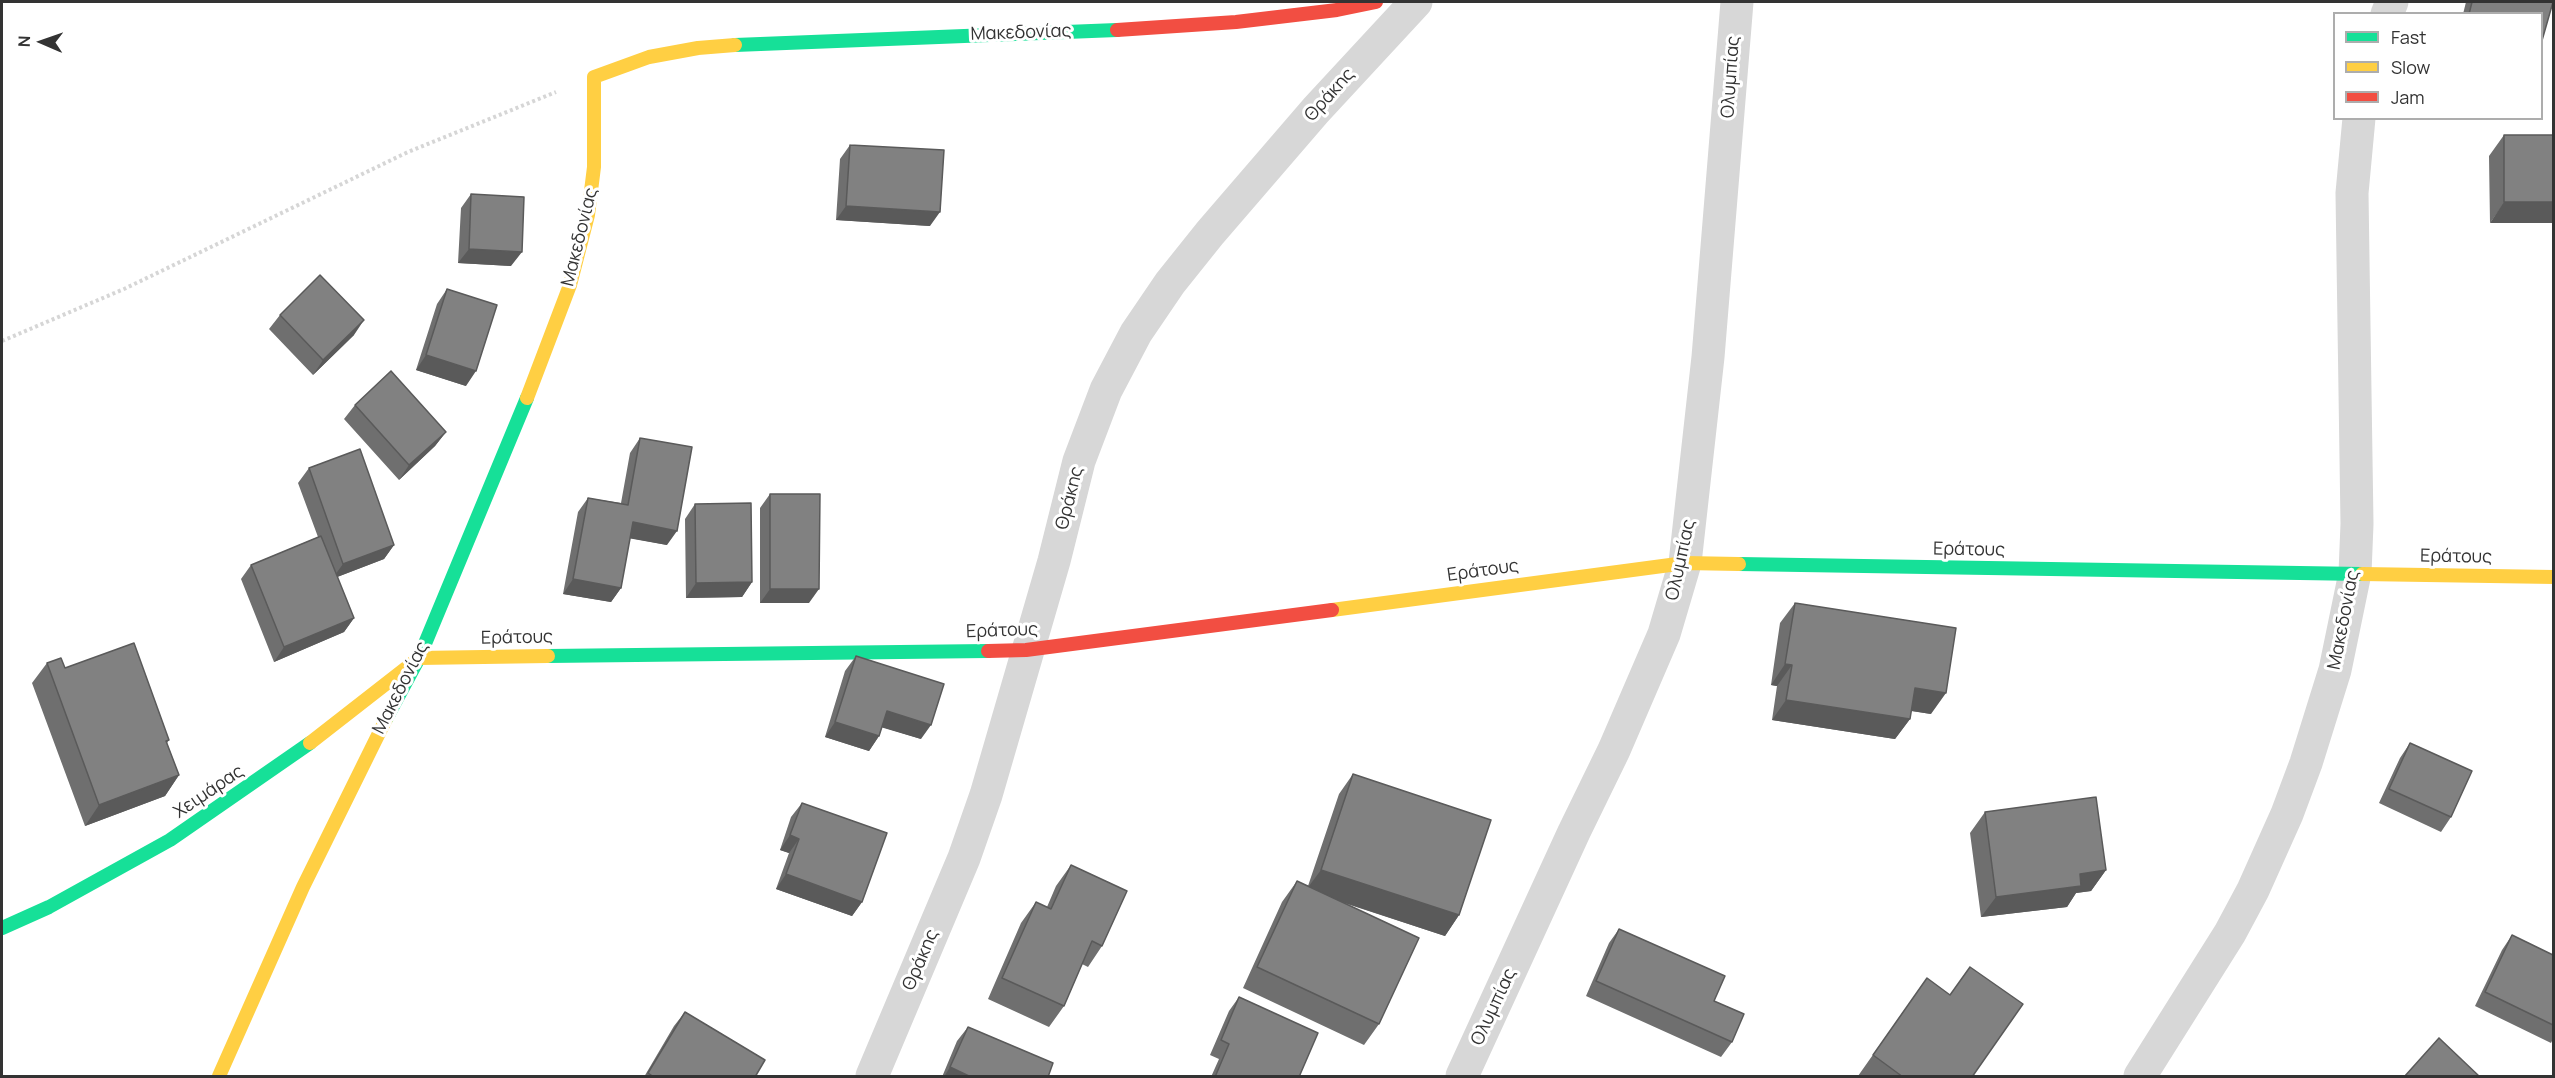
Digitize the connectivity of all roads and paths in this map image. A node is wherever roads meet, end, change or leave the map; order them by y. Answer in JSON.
{"nodes":[{"id":1,"x":1376,"y":2,"type":"edge"},
{"id":2,"x":1416,"y":2,"type":"edge"},
{"id":3,"x":1737,"y":2,"type":"edge"},
{"id":4,"x":594,"y":77,"type":"junction"},
{"id":5,"x":2359,"y":120,"type":"edge"},
{"id":6,"x":2,"y":341,"type":"edge"},
{"id":7,"x":1685,"y":563,"type":"junction"},
{"id":8,"x":2355,"y":573,"type":"junction"},
{"id":9,"x":2553,"y":577,"type":"edge"},
{"id":10,"x":1026,"y":650,"type":"junction"},
{"id":11,"x":419,"y":658,"type":"junction"},
{"id":12,"x":2,"y":928,"type":"edge"},
{"id":13,"x":219,"y":1077,"type":"edge"},
{"id":14,"x":872,"y":1077,"type":"edge"},
{"id":15,"x":1462,"y":1077,"type":"edge"},
{"id":16,"x":2140,"y":1077,"type":"edge"}],
"edges":[{"from":1,"to":4,"type":"street","name":"Μακεδονίας"},
{"from":2,"to":10,"type":"street","name":"Θράκης"},
{"from":3,"to":7,"type":"street","name":"Ολυμπίας"},
{"from":4,"to":6,"type":"path"},
{"from":4,"to":11,"type":"street","name":"Μακεδονίας"},
{"from":5,"to":8,"type":"street","name":"Μακεδονίας"},
{"from":7,"to":8,"type":"street","name":"Εράτους"},
{"from":7,"to":10,"type":"street","name":"Εράτους"},
{"from":7,"to":15,"type":"street","name":"Ολυμπίας"},
{"from":8,"to":9,"type":"street","name":"Εράτους"},
{"from":8,"to":16,"type":"street","name":"Μακεδονίας"},
{"from":10,"to":11,"type":"street","name":"Εράτους"},
{"from":10,"to":14,"type":"street","name":"Θράκης"},
{"from":11,"to":12,"type":"street","name":"Χειμάρας"},
{"from":11,"to":13,"type":"street","name":"Μακεδονίας"}]}
